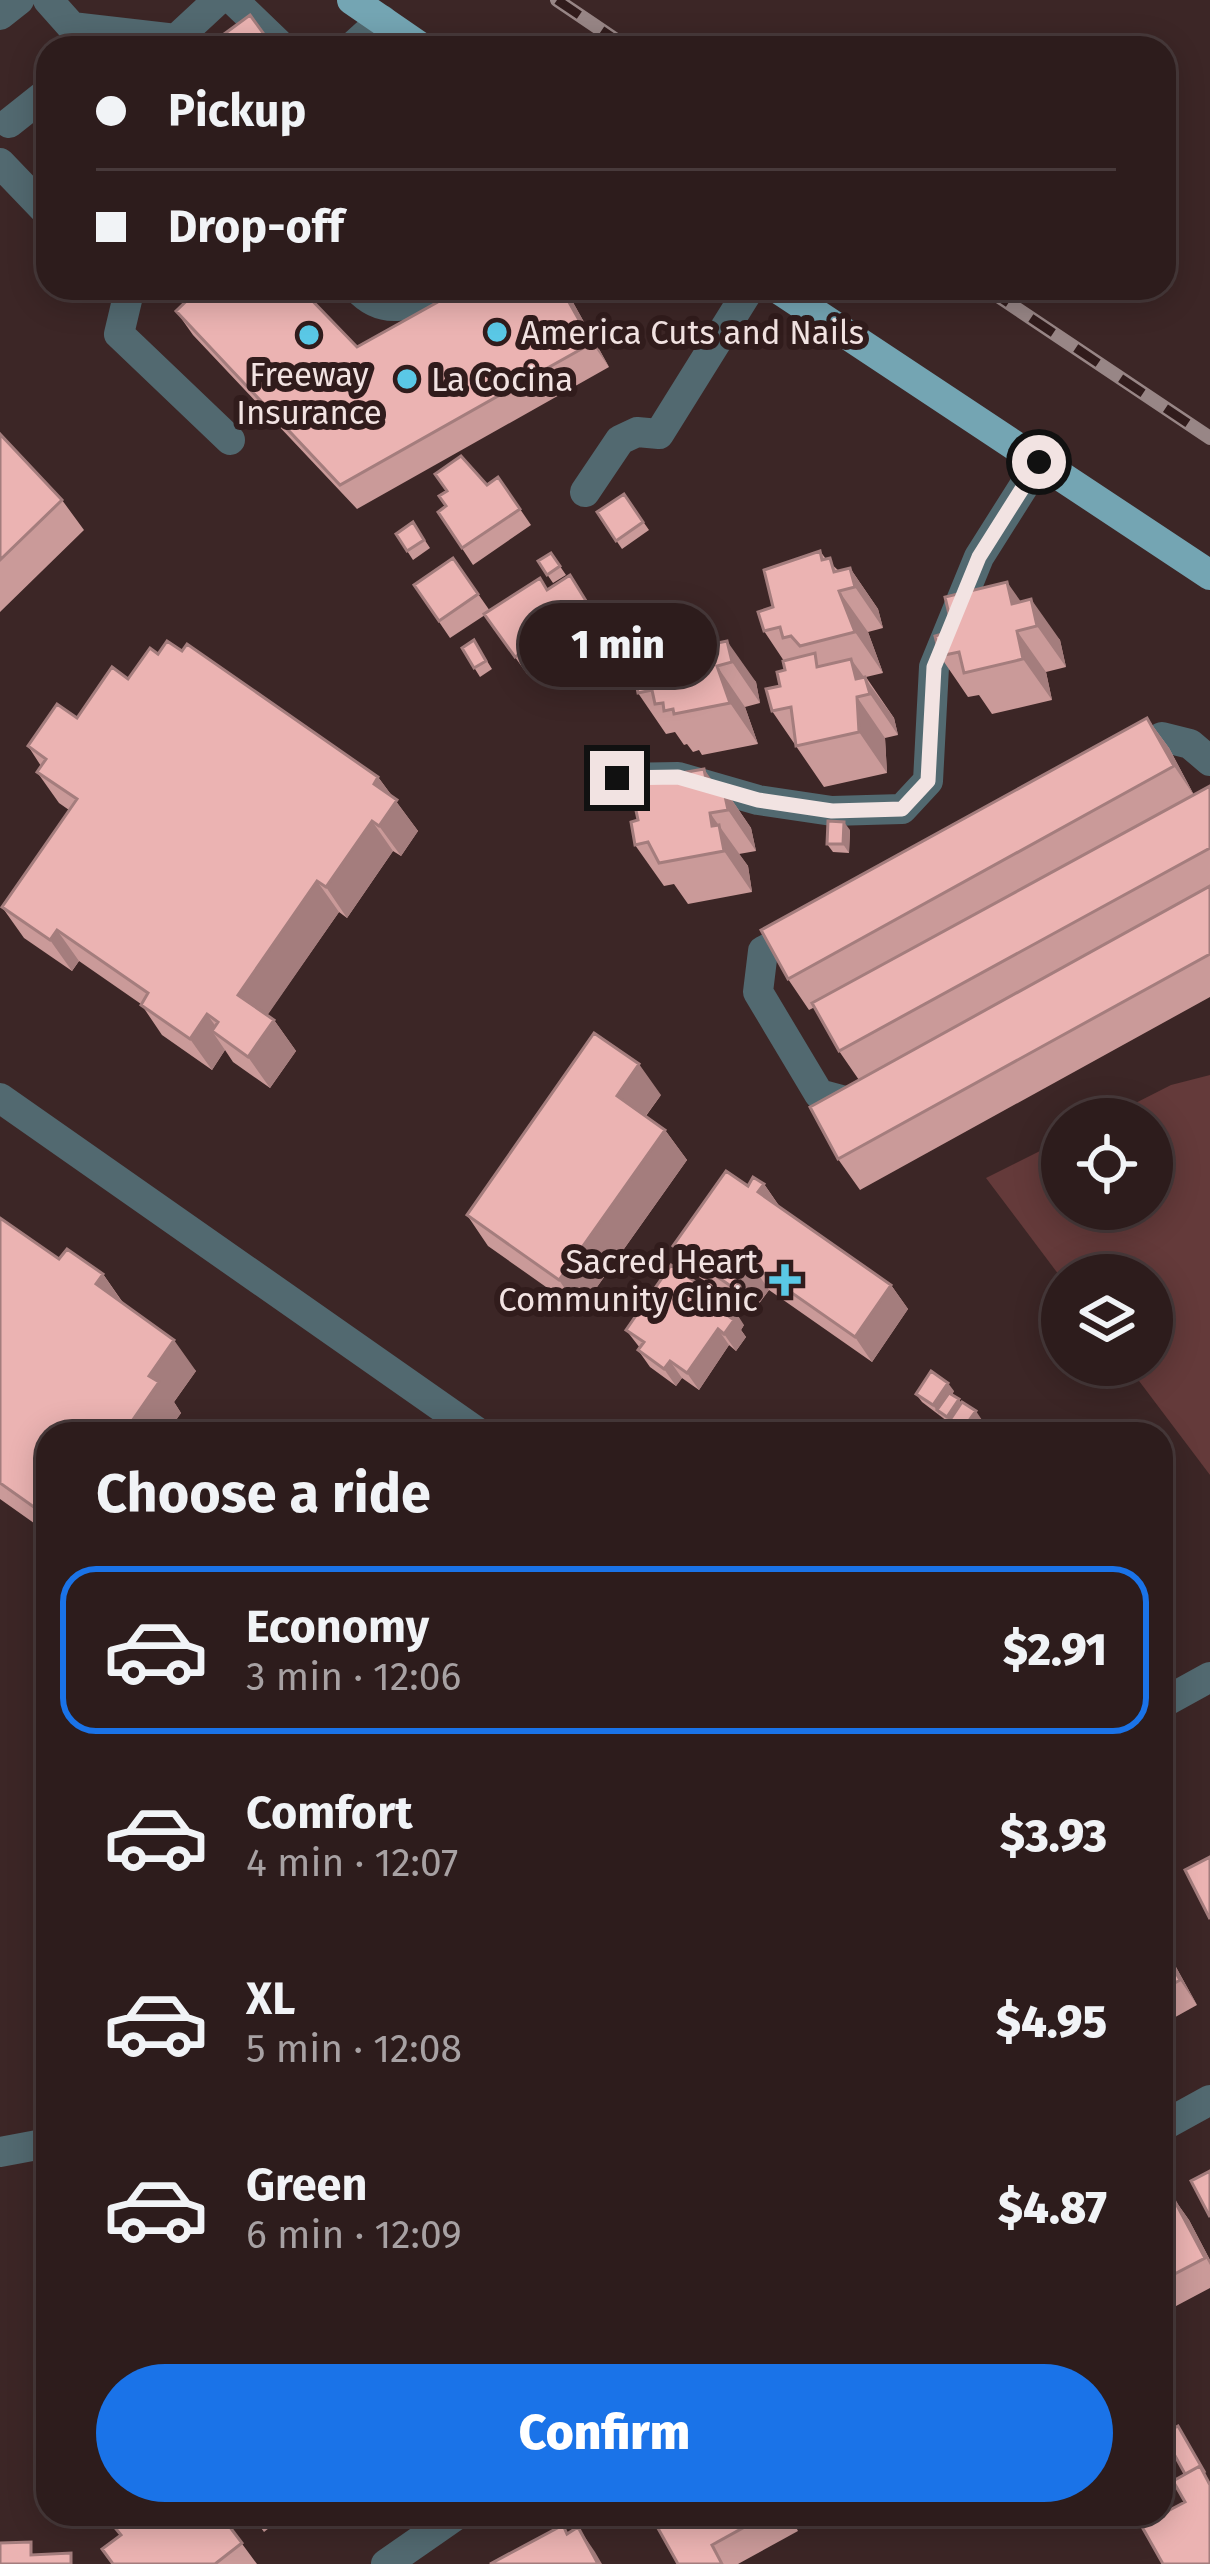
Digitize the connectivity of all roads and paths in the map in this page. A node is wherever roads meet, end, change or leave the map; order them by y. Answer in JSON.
{"nodes":[{"id":1,"x":19,"y":0,"type":"edge"},
{"id":2,"x":48,"y":0,"type":"edge"},
{"id":3,"x":218,"y":0,"type":"edge"},
{"id":4,"x":232,"y":0,"type":"edge"},
{"id":5,"x":352,"y":0,"type":"edge"},
{"id":6,"x":0,"y":15,"type":"edge"},
{"id":7,"x":382,"y":20,"type":"junction"},
{"id":8,"x":101,"y":36,"type":"edge"},
{"id":9,"x":187,"y":36,"type":"edge"},
{"id":10,"x":270,"y":36,"type":"edge"},
{"id":11,"x":364,"y":36,"type":"edge"},
{"id":12,"x":405,"y":36,"type":"edge"},
{"id":13,"x":36,"y":102,"type":"edge"},
{"id":14,"x":9,"y":123,"type":"dead end"},
{"id":15,"x":0,"y":164,"type":"edge"},
{"id":16,"x":36,"y":201,"type":"edge"},
{"id":17,"x":128,"y":300,"type":"edge"},
{"id":18,"x":372,"y":300,"type":"edge"},
{"id":19,"x":418,"y":300,"type":"edge"},
{"id":20,"x":743,"y":300,"type":"edge"},
{"id":21,"x":795,"y":300,"type":"edge"},
{"id":22,"x":230,"y":440,"type":"dead end"},
{"id":23,"x":1039,"y":462,"type":"junction"},
{"id":24,"x":585,"y":492,"type":"dead end"},
{"id":25,"x":1210,"y":575,"type":"edge"},
{"id":26,"x":1210,"y":761,"type":"edge"},
{"id":27,"x":1099,"y":771,"type":"edge"},
{"id":28,"x":617,"y":778,"type":"dead end"},
{"id":29,"x":826,"y":917,"type":"edge"},
{"id":30,"x":897,"y":1081,"type":"edge"},
{"id":31,"x":0,"y":1098,"type":"edge"},
{"id":32,"x":464,"y":1422,"type":"edge"},
{"id":33,"x":1210,"y":1677,"type":"edge"},
{"id":34,"x":1173,"y":1697,"type":"edge"},
{"id":35,"x":1210,"y":2100,"type":"edge"},
{"id":36,"x":1173,"y":2120,"type":"edge"},
{"id":37,"x":36,"y":2145,"type":"edge"},
{"id":38,"x":0,"y":2152,"type":"edge"},
{"id":39,"x":441,"y":2526,"type":"edge"},
{"id":40,"x":386,"y":2564,"type":"edge"}],
"edges":[{"from":1,"to":6,"type":"street"},
{"from":2,"to":8,"type":"street"},
{"from":3,"to":9,"type":"street"},
{"from":4,"to":10,"type":"street"},
{"from":5,"to":7,"type":"main road"},
{"from":7,"to":11,"type":"street"},
{"from":7,"to":12,"type":"main road"},
{"from":13,"to":14,"type":"street"},
{"from":15,"to":16,"type":"street"},
{"from":17,"to":22,"type":"street"},
{"from":18,"to":19,"type":"street"},
{"from":20,"to":24,"type":"street"},
{"from":21,"to":23,"type":"main road"},
{"from":23,"to":25,"type":"main road"},
{"from":23,"to":28,"type":"street"},
{"from":26,"to":27,"type":"street"},
{"from":29,"to":30,"type":"street"},
{"from":31,"to":32,"type":"street"},
{"from":33,"to":34,"type":"street"},
{"from":35,"to":36,"type":"street"},
{"from":37,"to":38,"type":"street"},
{"from":39,"to":40,"type":"street"}]}
